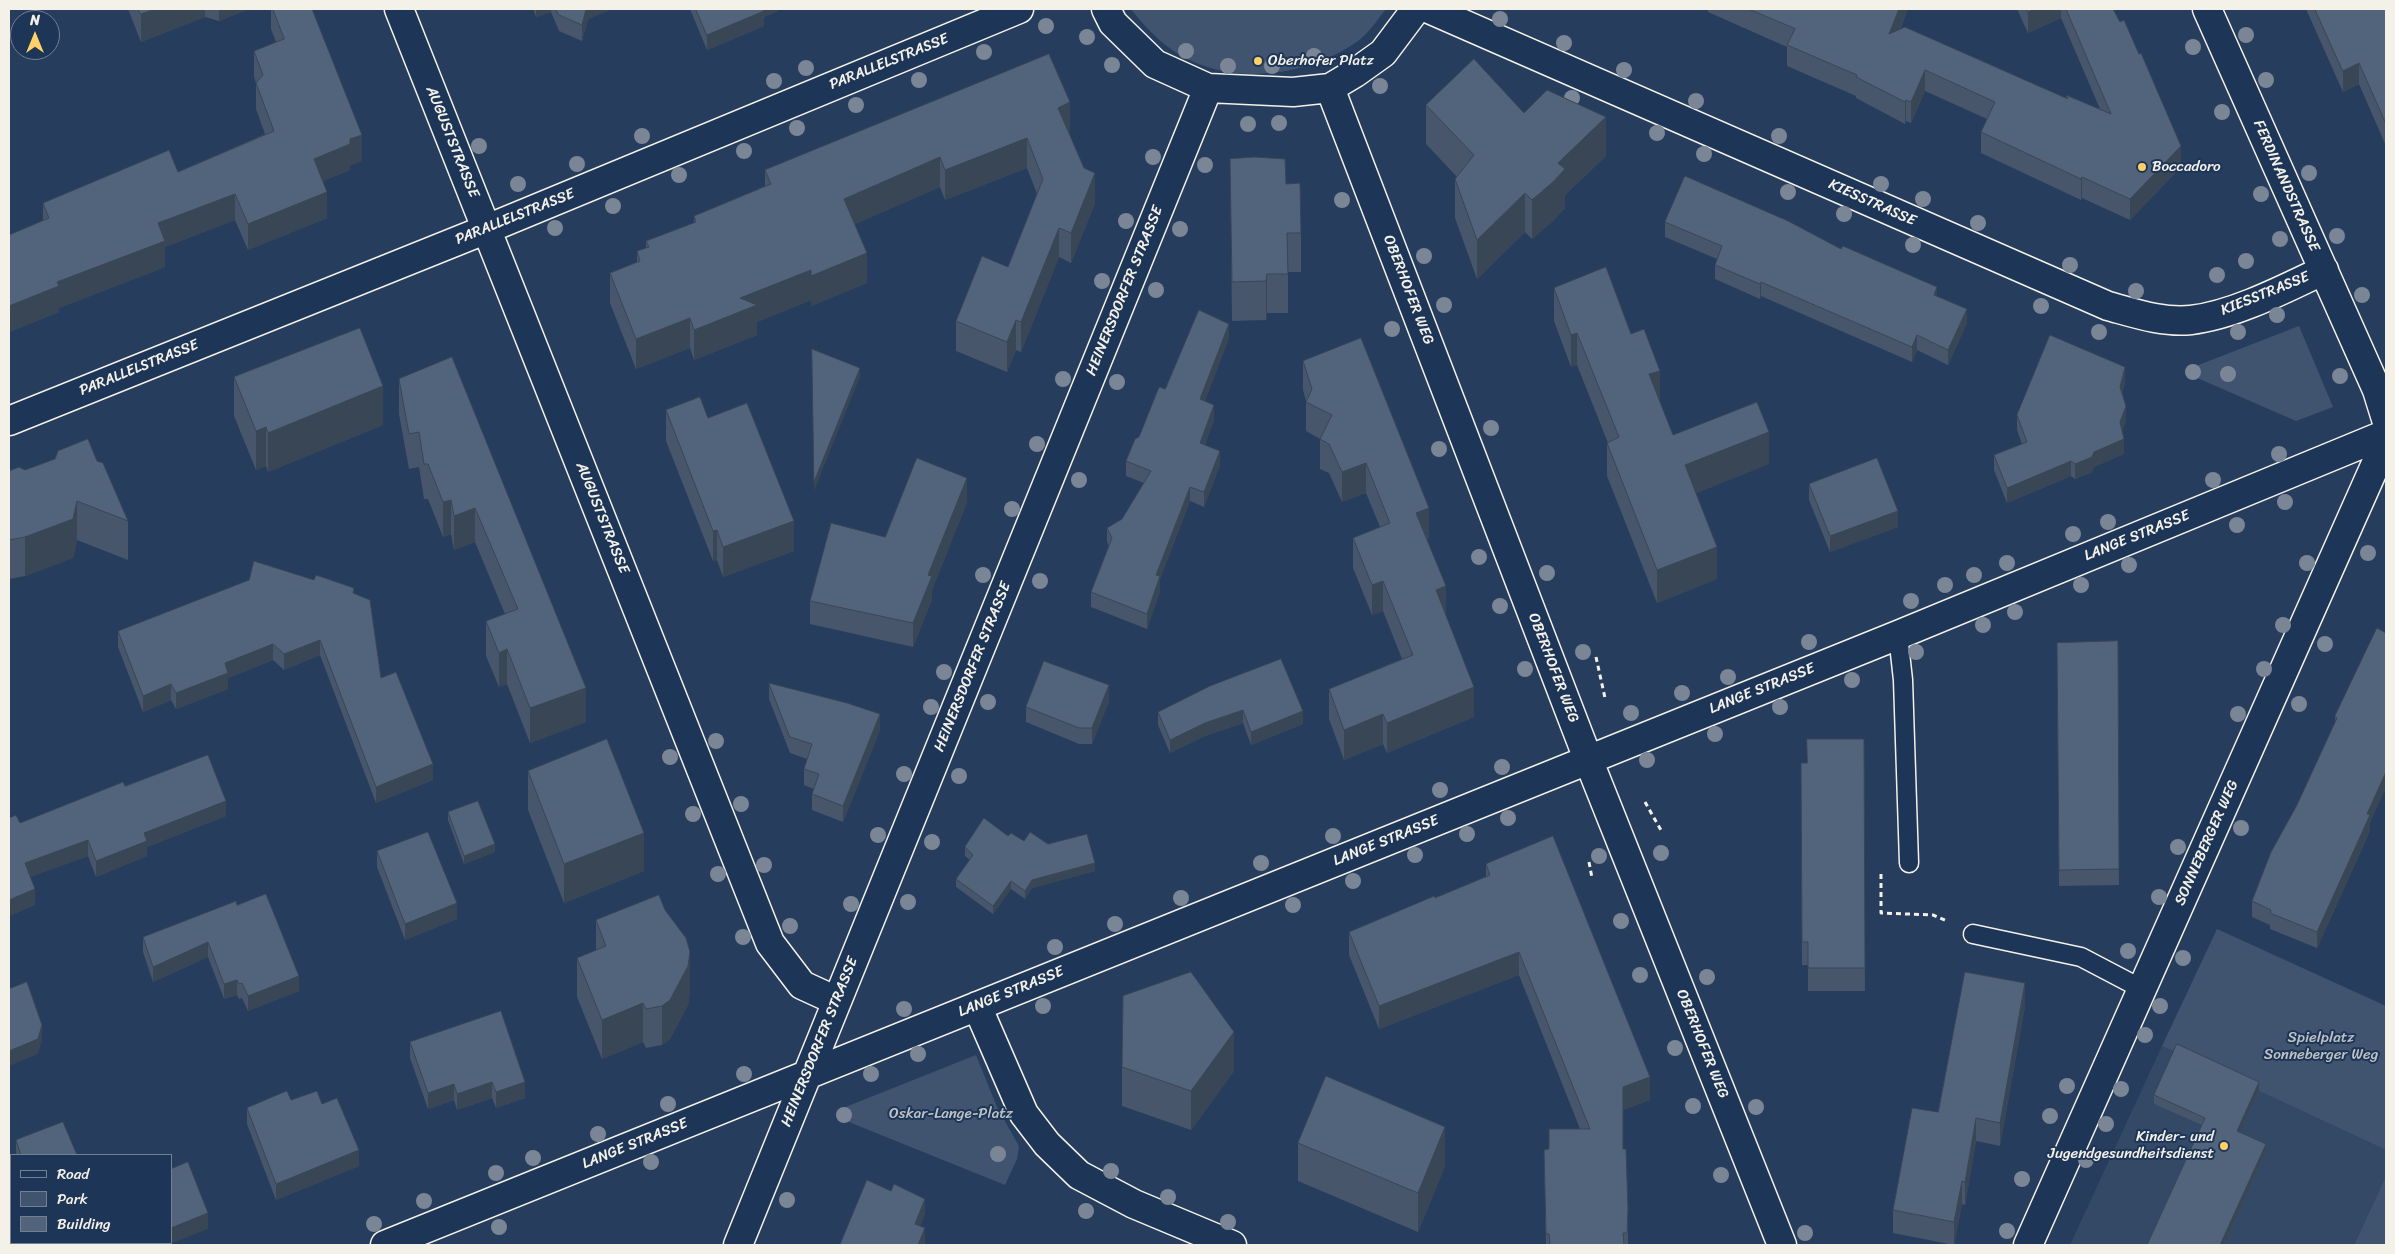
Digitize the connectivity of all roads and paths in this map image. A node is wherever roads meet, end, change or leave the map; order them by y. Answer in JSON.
{"nodes":[{"id":1,"x":399,"y":9,"type":"edge"},
{"id":2,"x":1019,"y":9,"type":"edge"},
{"id":3,"x":1106,"y":9,"type":"edge"},
{"id":4,"x":1416,"y":9,"type":"edge"},
{"id":5,"x":1429,"y":9,"type":"edge"},
{"id":6,"x":2207,"y":9,"type":"edge"},
{"id":7,"x":1208,"y":88,"type":"junction"},
{"id":8,"x":1330,"y":88,"type":"junction"},
{"id":9,"x":487,"y":229,"type":"junction"},
{"id":10,"x":2324,"y":270,"type":"junction"},
{"id":11,"x":2386,"y":419,"type":"edge"},
{"id":12,"x":9,"y":421,"type":"edge"},
{"id":13,"x":2386,"y":434,"type":"edge"},
{"id":14,"x":2386,"y":441,"type":"edge"},
{"id":15,"x":1898,"y":635,"type":"junction"},
{"id":16,"x":1596,"y":657,"type":"dead end"},
{"id":17,"x":1605,"y":699,"type":"dead end"},
{"id":18,"x":1588,"y":759,"type":"junction"},
{"id":19,"x":1645,"y":802,"type":"dead end"},
{"id":20,"x":1662,"y":832,"type":"dead end"},
{"id":21,"x":1908,"y":863,"type":"dead end"},
{"id":22,"x":1973,"y":934,"type":"dead end"},
{"id":23,"x":2142,"y":988,"type":"junction"},
{"id":24,"x":837,"y":1000,"type":"junction"},
{"id":25,"x":977,"y":1006,"type":"junction"},
{"id":26,"x":808,"y":1074,"type":"junction"},
{"id":27,"x":385,"y":1245,"type":"edge"},
{"id":28,"x":738,"y":1245,"type":"edge"},
{"id":29,"x":1232,"y":1245,"type":"edge"},
{"id":30,"x":1782,"y":1245,"type":"edge"},
{"id":31,"x":2028,"y":1245,"type":"edge"}],
"edges":[{"from":1,"to":9,"type":"street","name":"AUGUSTSTRASSE"},
{"from":2,"to":9,"type":"street","name":"PARALLELSTRASSE"},
{"from":3,"to":7,"type":"street"},
{"from":4,"to":8,"type":"street"},
{"from":5,"to":10,"type":"street","name":"KIESSTRASSE"},
{"from":6,"to":10,"type":"street","name":"FERDINANDSTRASSE"},
{"from":7,"to":8,"type":"street"},
{"from":7,"to":24,"type":"street","name":"HEINERSDORFER STRASSE"},
{"from":8,"to":18,"type":"street","name":"OBERHOFER WEG"},
{"from":9,"to":12,"type":"street","name":"PARALLELSTRASSE"},
{"from":9,"to":24,"type":"street","name":"AUGUSTSTRASSE"},
{"from":10,"to":11,"type":"street","name":"FERDINANDSTRASSE"},
{"from":13,"to":15,"type":"street","name":"LANGE STRASSE"},
{"from":14,"to":23,"type":"street","name":"SONNEBERGER WEG"},
{"from":15,"to":18,"type":"street","name":"LANGE STRASSE"},
{"from":15,"to":21,"type":"lane"},
{"from":16,"to":17,"type":"path"},
{"from":18,"to":25,"type":"street","name":"LANGE STRASSE"},
{"from":18,"to":30,"type":"street","name":"OBERHOFER WEG"},
{"from":19,"to":20,"type":"path"},
{"from":22,"to":23,"type":"lane"},
{"from":23,"to":31,"type":"street","name":"SONNEBERGER WEG"},
{"from":24,"to":26,"type":"street","name":"HEINERSDORFER STRASSE"},
{"from":25,"to":26,"type":"street","name":"LANGE STRASSE"},
{"from":25,"to":29,"type":"street"},
{"from":26,"to":27,"type":"street","name":"LANGE STRASSE"},
{"from":26,"to":28,"type":"street","name":"HEINERSDORFER STRASSE"}]}
